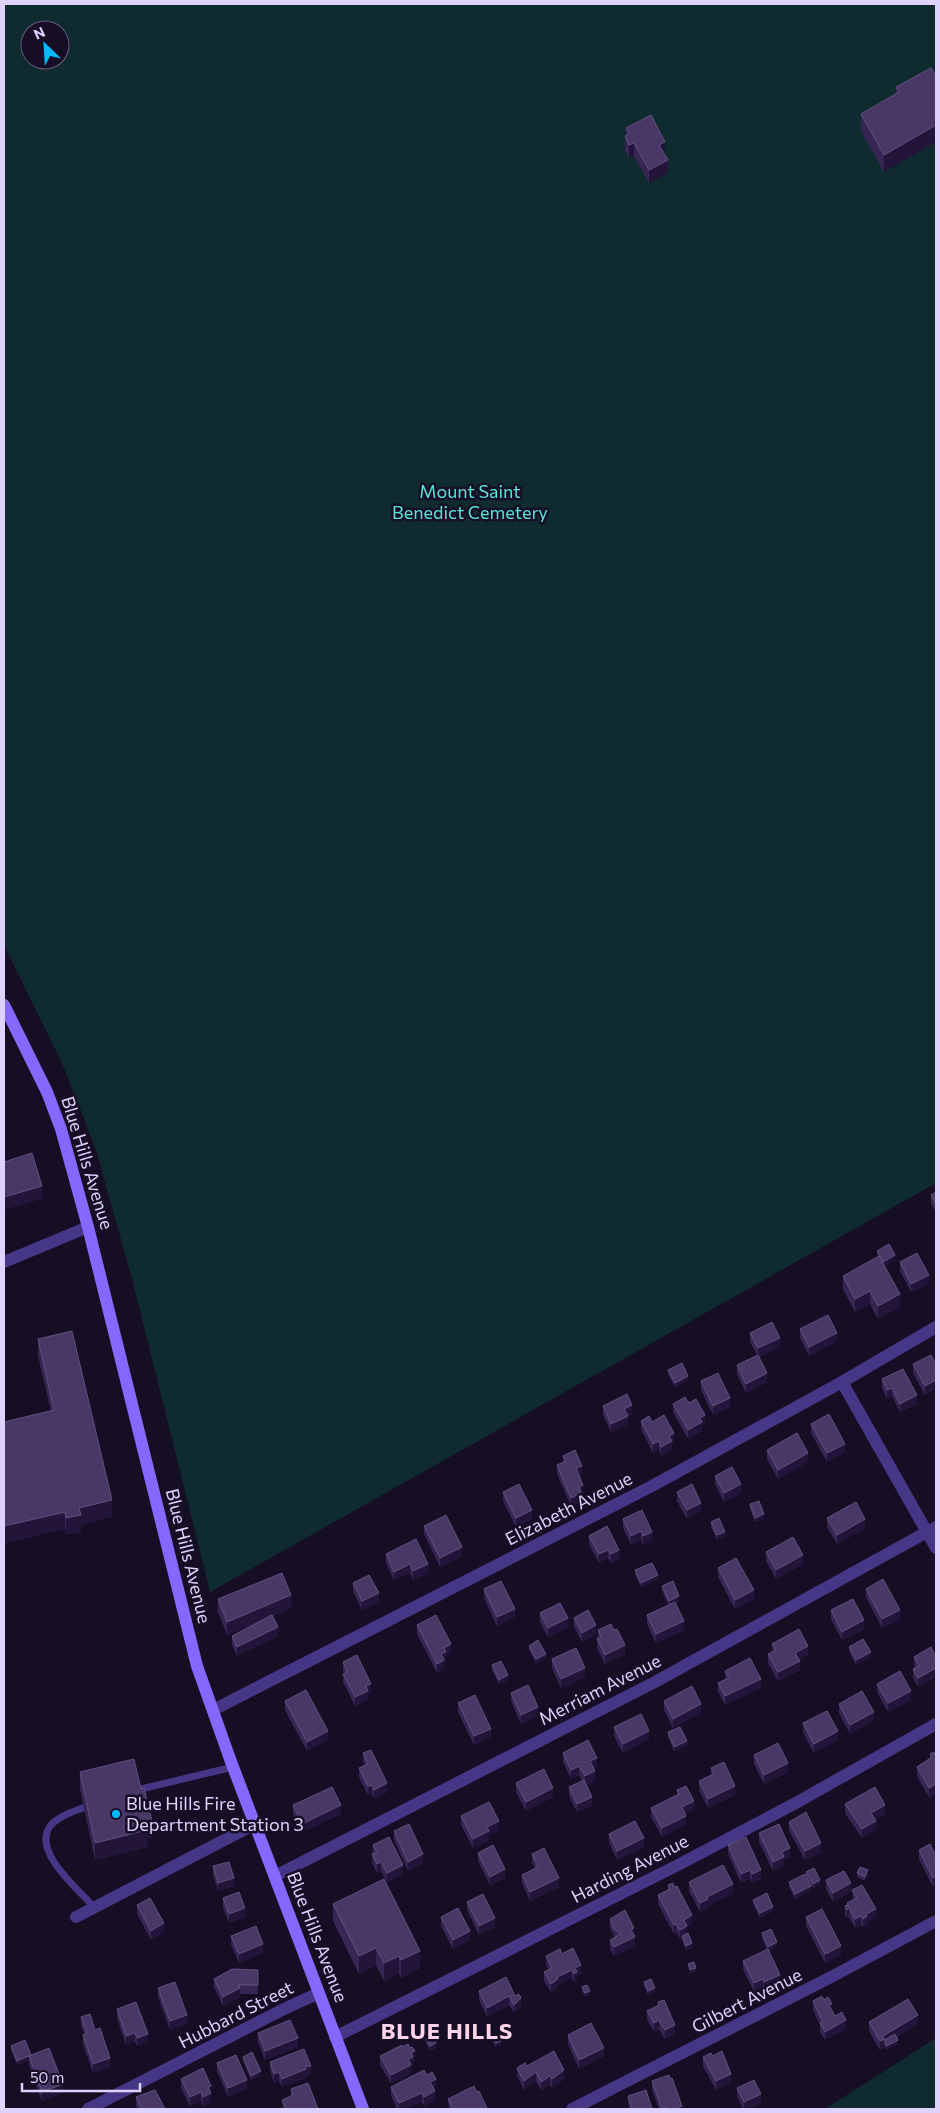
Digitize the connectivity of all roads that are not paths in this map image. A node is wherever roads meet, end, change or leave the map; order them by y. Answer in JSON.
{"nodes":[{"id":1,"x":4,"y":1004,"type":"edge"},
{"id":2,"x":88,"y":1227,"type":"junction"},
{"id":3,"x":4,"y":1262,"type":"edge"},
{"id":4,"x":936,"y":1327,"type":"edge"},
{"id":5,"x":842,"y":1382,"type":"junction"},
{"id":6,"x":932,"y":1530,"type":"edge"},
{"id":7,"x":936,"y":1548,"type":"edge"},
{"id":8,"x":213,"y":1710,"type":"junction"},
{"id":9,"x":936,"y":1724,"type":"edge"},
{"id":10,"x":233,"y":1767,"type":"junction"},
{"id":11,"x":137,"y":1790,"type":"edge"},
{"id":12,"x":85,"y":1808,"type":"edge"},
{"id":13,"x":256,"y":1824,"type":"junction"},
{"id":14,"x":275,"y":1876,"type":"junction"},
{"id":15,"x":94,"y":1907,"type":"junction"},
{"id":16,"x":76,"y":1916,"type":"dead end"},
{"id":17,"x":936,"y":1921,"type":"edge"},
{"id":18,"x":319,"y":1993,"type":"junction"},
{"id":19,"x":335,"y":2037,"type":"junction"},
{"id":20,"x":88,"y":2109,"type":"edge"},
{"id":21,"x":363,"y":2109,"type":"edge"},
{"id":22,"x":572,"y":2109,"type":"edge"}],
"edges":[{"from":1,"to":2,"type":"main road","name":"Blue Hills Avenue"},
{"from":2,"to":3,"type":"street"},
{"from":2,"to":8,"type":"main road","name":"Blue Hills Avenue"},
{"from":4,"to":5,"type":"street","name":"Elizabeth Avenue"},
{"from":5,"to":6,"type":"street"},
{"from":5,"to":8,"type":"street","name":"Elizabeth Avenue"},
{"from":6,"to":7,"type":"street"},
{"from":6,"to":14,"type":"street","name":"Merriam Avenue"},
{"from":8,"to":10,"type":"main road","name":"Blue Hills Avenue"},
{"from":9,"to":19,"type":"street","name":"Harding Avenue"},
{"from":10,"to":11,"type":"lane"},
{"from":10,"to":13,"type":"main road","name":"Blue Hills Avenue"},
{"from":12,"to":15,"type":"lane"},
{"from":13,"to":14,"type":"main road","name":"Blue Hills Avenue"},
{"from":13,"to":15,"type":"street"},
{"from":14,"to":18,"type":"main road","name":"Blue Hills Avenue"},
{"from":15,"to":16,"type":"street"},
{"from":17,"to":22,"type":"street","name":"Gilbert Avenue"},
{"from":18,"to":19,"type":"main road","name":"Blue Hills Avenue"},
{"from":18,"to":20,"type":"street","name":"Hubbard Street"},
{"from":19,"to":21,"type":"main road","name":"Blue Hills Avenue"}]}
